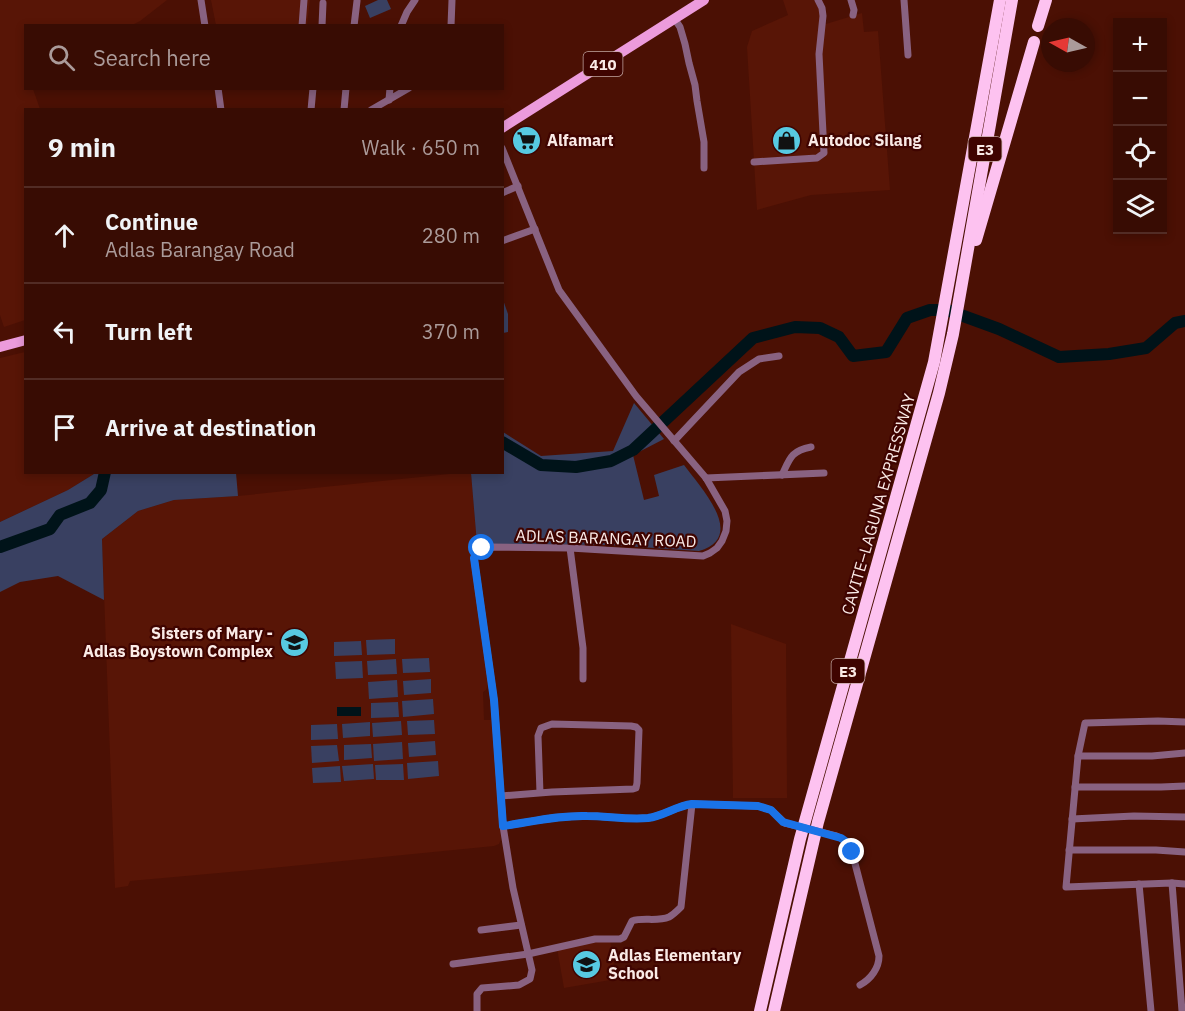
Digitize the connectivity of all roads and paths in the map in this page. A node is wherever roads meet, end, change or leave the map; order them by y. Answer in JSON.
{"nodes":[{"id":1,"x":201,"y":0,"type":"edge"},
{"id":2,"x":304,"y":0,"type":"edge"},
{"id":3,"x":415,"y":0,"type":"edge"},
{"id":4,"x":452,"y":0,"type":"edge"},
{"id":5,"x":704,"y":0,"type":"edge"},
{"id":6,"x":818,"y":0,"type":"edge"},
{"id":7,"x":851,"y":0,"type":"edge"},
{"id":8,"x":904,"y":0,"type":"edge"},
{"id":9,"x":1000,"y":0,"type":"edge"},
{"id":10,"x":1011,"y":0,"type":"edge"},
{"id":11,"x":1046,"y":0,"type":"edge"},
{"id":12,"x":357,"y":1,"type":"edge"},
{"id":13,"x":323,"y":3,"type":"dead end"},
{"id":14,"x":853,"y":15,"type":"dead end"},
{"id":15,"x":674,"y":18,"type":"junction"},
{"id":16,"x":205,"y":24,"type":"edge"},
{"id":17,"x":302,"y":24,"type":"edge"},
{"id":18,"x":322,"y":24,"type":"edge"},
{"id":19,"x":354,"y":24,"type":"edge"},
{"id":20,"x":401,"y":24,"type":"edge"},
{"id":21,"x":452,"y":24,"type":"edge"},
{"id":22,"x":1038,"y":26,"type":"dead end"},
{"id":23,"x":1034,"y":42,"type":"dead end"},
{"id":24,"x":908,"y":54,"type":"dead end"},
{"id":25,"x":218,"y":90,"type":"edge"},
{"id":26,"x":313,"y":90,"type":"edge"},
{"id":27,"x":346,"y":90,"type":"edge"},
{"id":28,"x":390,"y":90,"type":"edge"},
{"id":29,"x":406,"y":90,"type":"edge"},
{"id":30,"x":389,"y":100,"type":"junction"},
{"id":31,"x":221,"y":108,"type":"edge"},
{"id":32,"x":311,"y":108,"type":"edge"},
{"id":33,"x":344,"y":108,"type":"edge"},
{"id":34,"x":374,"y":108,"type":"edge"},
{"id":35,"x":504,"y":127,"type":"edge"},
{"id":36,"x":504,"y":153,"type":"edge"},
{"id":37,"x":754,"y":162,"type":"dead end"},
{"id":38,"x":704,"y":168,"type":"dead end"},
{"id":39,"x":518,"y":186,"type":"junction"},
{"id":40,"x":504,"y":192,"type":"edge"},
{"id":41,"x":535,"y":229,"type":"junction"},
{"id":42,"x":504,"y":240,"type":"edge"},
{"id":43,"x":953,"y":298,"type":"junction"},
{"id":44,"x":947,"y":333,"type":"junction"},
{"id":45,"x":24,"y":340,"type":"edge"},
{"id":46,"x":0,"y":346,"type":"edge"},
{"id":47,"x":779,"y":356,"type":"dead end"},
{"id":48,"x":674,"y":441,"type":"junction"},
{"id":49,"x":811,"y":447,"type":"dead end"},
{"id":50,"x":824,"y":473,"type":"dead end"},
{"id":51,"x":782,"y":475,"type":"junction"},
{"id":52,"x":706,"y":478,"type":"junction"},
{"id":53,"x":570,"y":548,"type":"junction"},
{"id":54,"x":583,"y":679,"type":"dead end"},
{"id":55,"x":1185,"y":722,"type":"edge"},
{"id":56,"x":1185,"y":753,"type":"edge"},
{"id":57,"x":1078,"y":756,"type":"junction"},
{"id":58,"x":1185,"y":786,"type":"edge"},
{"id":59,"x":1075,"y":787,"type":"junction"},
{"id":60,"x":540,"y":793,"type":"junction"},
{"id":61,"x":501,"y":796,"type":"junction"},
{"id":62,"x":692,"y":804,"type":"junction"},
{"id":63,"x":1185,"y":817,"type":"edge"},
{"id":64,"x":1072,"y":819,"type":"junction"},
{"id":65,"x":503,"y":826,"type":"junction"},
{"id":66,"x":1069,"y":850,"type":"junction"},
{"id":67,"x":1185,"y":852,"type":"edge"},
{"id":68,"x":1172,"y":883,"type":"junction"},
{"id":69,"x":1139,"y":884,"type":"junction"},
{"id":70,"x":1185,"y":884,"type":"edge"},
{"id":71,"x":521,"y":925,"type":"junction"},
{"id":72,"x":481,"y":930,"type":"dead end"},
{"id":73,"x":528,"y":954,"type":"junction"},
{"id":74,"x":453,"y":964,"type":"dead end"},
{"id":75,"x":860,"y":985,"type":"dead end"},
{"id":76,"x":1183,"y":1006,"type":"edge"},
{"id":77,"x":477,"y":1011,"type":"edge"},
{"id":78,"x":760,"y":1011,"type":"edge"},
{"id":79,"x":774,"y":1011,"type":"edge"},
{"id":80,"x":1151,"y":1011,"type":"edge"}],
"edges":[{"from":1,"to":16,"type":"street"},
{"from":2,"to":17,"type":"street"},
{"from":3,"to":20,"type":"street"},
{"from":4,"to":21,"type":"street"},
{"from":5,"to":15,"type":"main road","number":"410"},
{"from":6,"to":37,"type":"street"},
{"from":7,"to":14,"type":"street"},
{"from":8,"to":24,"type":"street"},
{"from":9,"to":43,"type":"highway","name":"CAVITE–LAGUNA EXPRESSWAY","number":"E3"},
{"from":10,"to":43,"type":"highway","name":"CAVITE–LAGUNA EXPRESSWAY","number":"E3"},
{"from":11,"to":22,"type":"highway"},
{"from":12,"to":19,"type":"street"},
{"from":13,"to":18,"type":"street"},
{"from":15,"to":35,"type":"main road","number":"410"},
{"from":15,"to":38,"type":"street"},
{"from":23,"to":43,"type":"highway"},
{"from":25,"to":31,"type":"street"},
{"from":26,"to":32,"type":"street"},
{"from":27,"to":33,"type":"street"},
{"from":28,"to":30,"type":"street"},
{"from":29,"to":30,"type":"street"},
{"from":30,"to":34,"type":"street"},
{"from":36,"to":39,"type":"street","name":"ADLAS BARANGAY ROAD"},
{"from":39,"to":40,"type":"street"},
{"from":39,"to":41,"type":"street","name":"ADLAS BARANGAY ROAD"},
{"from":41,"to":42,"type":"street"},
{"from":41,"to":48,"type":"street","name":"ADLAS BARANGAY ROAD"},
{"from":43,"to":44,"type":"highway","name":"CAVITE–LAGUNA EXPRESSWAY","number":"E3"},
{"from":44,"to":78,"type":"highway","name":"CAVITE–LAGUNA EXPRESSWAY","number":"E3"},
{"from":44,"to":79,"type":"highway","name":"CAVITE–LAGUNA EXPRESSWAY","number":"E3"},
{"from":45,"to":46,"type":"main road"},
{"from":47,"to":48,"type":"street"},
{"from":48,"to":52,"type":"street","name":"ADLAS BARANGAY ROAD"},
{"from":49,"to":51,"type":"street"},
{"from":50,"to":51,"type":"street"},
{"from":51,"to":52,"type":"street"},
{"from":52,"to":53,"type":"street","name":"ADLAS BARANGAY ROAD"},
{"from":53,"to":54,"type":"street"},
{"from":53,"to":61,"type":"street","name":"ADLAS BARANGAY ROAD"},
{"from":55,"to":57,"type":"street"},
{"from":56,"to":57,"type":"street"},
{"from":57,"to":59,"type":"street"},
{"from":58,"to":59,"type":"street"},
{"from":59,"to":64,"type":"street"},
{"from":60,"to":60,"type":"street"},
{"from":60,"to":61,"type":"street"},
{"from":61,"to":65,"type":"street","name":"ADLAS BARANGAY ROAD"},
{"from":62,"to":65,"type":"street"},
{"from":62,"to":73,"type":"street"},
{"from":62,"to":75,"type":"street","bridge":true},
{"from":63,"to":64,"type":"street"},
{"from":64,"to":66,"type":"street"},
{"from":65,"to":71,"type":"street","name":"ADLAS BARANGAY ROAD"},
{"from":66,"to":67,"type":"street"},
{"from":66,"to":69,"type":"street"},
{"from":68,"to":69,"type":"street"},
{"from":68,"to":70,"type":"street"},
{"from":68,"to":76,"type":"street"},
{"from":69,"to":80,"type":"street"},
{"from":71,"to":72,"type":"street"},
{"from":71,"to":73,"type":"street","name":"ADLAS BARANGAY ROAD"},
{"from":73,"to":74,"type":"street"},
{"from":73,"to":77,"type":"street","name":"ADLAS BARANGAY ROAD"}]}
